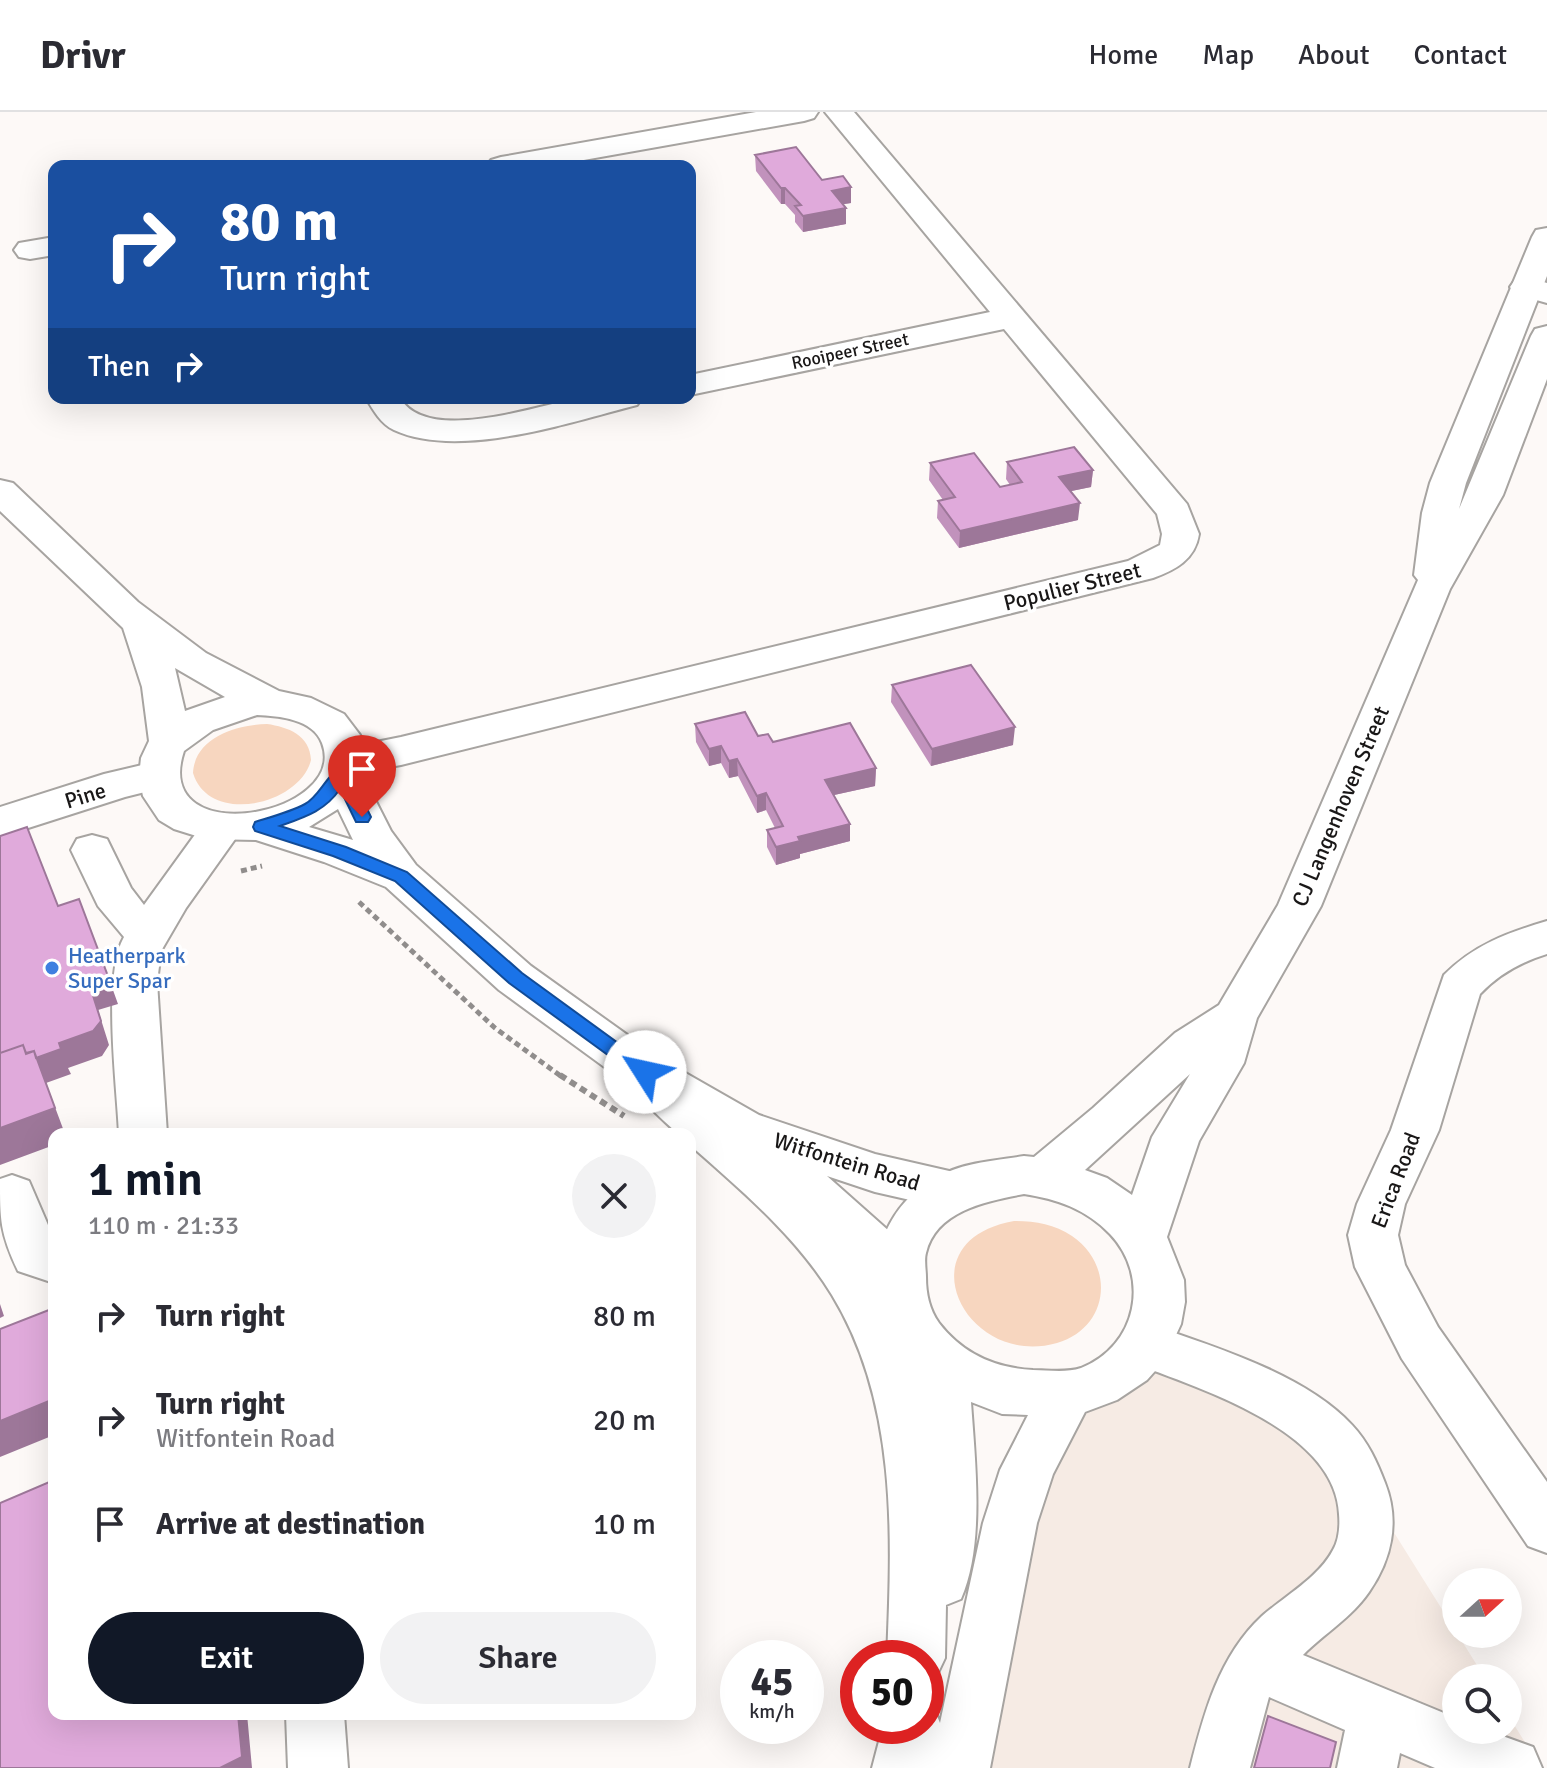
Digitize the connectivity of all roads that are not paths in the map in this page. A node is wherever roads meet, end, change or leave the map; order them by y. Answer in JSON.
{"nodes":[{"id":1,"x":804,"y":112,"type":"edge"},
{"id":2,"x":839,"y":112,"type":"edge"},
{"id":3,"x":535,"y":160,"type":"edge"},
{"id":4,"x":1547,"y":237,"type":"edge"},
{"id":5,"x":1536,"y":290,"type":"edge"},
{"id":6,"x":1010,"y":318,"type":"junction"},
{"id":7,"x":1547,"y":336,"type":"edge"},
{"id":8,"x":696,"y":384,"type":"edge"},
{"id":9,"x":388,"y":404,"type":"edge"},
{"id":10,"x":596,"y":404,"type":"edge"},
{"id":11,"x":2,"y":495,"type":"edge"},
{"id":12,"x":1431,"y":589,"type":"junction"},
{"id":13,"x":142,"y":628,"type":"junction"},
{"id":14,"x":270,"y":702,"type":"junction"},
{"id":15,"x":164,"y":759,"type":"junction"},
{"id":16,"x":343,"y":768,"type":"junction"},
{"id":17,"x":6,"y":820,"type":"edge"},
{"id":18,"x":242,"y":827,"type":"junction"},
{"id":19,"x":92,"y":850,"type":"dead end"},
{"id":20,"x":401,"y":876,"type":"junction"},
{"id":21,"x":148,"y":931,"type":"junction"},
{"id":22,"x":1547,"y":937,"type":"edge"},
{"id":23,"x":1235,"y":1017,"type":"junction"},
{"id":24,"x":645,"y":1072,"type":"junction"},
{"id":25,"x":143,"y":1128,"type":"edge"},
{"id":26,"x":742,"y":1128,"type":"junction"},
{"id":27,"x":1043,"y":1177,"type":"junction"},
{"id":28,"x":954,"y":1190,"type":"junction"},
{"id":29,"x":12,"y":1195,"type":"dead end"},
{"id":30,"x":1142,"y":1237,"type":"junction"},
{"id":31,"x":48,"y":1260,"type":"edge"},
{"id":32,"x":898,"y":1270,"type":"junction"},
{"id":33,"x":1146,"y":1345,"type":"junction"},
{"id":34,"x":943,"y":1364,"type":"junction"},
{"id":35,"x":1067,"y":1394,"type":"junction"},
{"id":36,"x":1547,"y":1528,"type":"edge"},
{"id":37,"x":916,"y":1640,"type":"edge"},
{"id":38,"x":928,"y":1640,"type":"edge"},
{"id":39,"x":1257,"y":1664,"type":"junction"},
{"id":40,"x":315,"y":1720,"type":"edge"},
{"id":41,"x":1372,"y":1741,"type":"edge"},
{"id":42,"x":908,"y":1744,"type":"edge"},
{"id":43,"x":318,"y":1768,"type":"edge"},
{"id":44,"x":902,"y":1768,"type":"edge"},
{"id":45,"x":960,"y":1768,"type":"edge"},
{"id":46,"x":1220,"y":1768,"type":"edge"},
{"id":47,"x":1512,"y":1768,"type":"edge"}],
"edges":[{"from":1,"to":3,"type":"main road"},
{"from":2,"to":6,"type":"main road","name":"Populier Street"},
{"from":4,"to":5,"type":"main road","name":"CJ Langenhoven Street"},
{"from":5,"to":12,"type":"main road","name":"CJ Langenhoven Street"},
{"from":6,"to":8,"type":"main road","name":"Rooipeer Street"},
{"from":6,"to":16,"type":"main road","name":"Populier Street"},
{"from":7,"to":12,"type":"main road","name":"CJ Langenhoven Street"},
{"from":9,"to":10,"type":"main road"},
{"from":11,"to":13,"type":"main road"},
{"from":12,"to":23,"type":"main road","name":"CJ Langenhoven Street"},
{"from":13,"to":14,"type":"main road"},
{"from":13,"to":15,"type":"main road"},
{"from":14,"to":15,"type":"main road"},
{"from":14,"to":16,"type":"main road"},
{"from":15,"to":17,"type":"main road","name":"Pine"},
{"from":15,"to":18,"type":"main road"},
{"from":16,"to":18,"type":"main road"},
{"from":16,"to":20,"type":"main road","name":"Witfontein Road"},
{"from":18,"to":20,"type":"main road","name":"Witfontein Road"},
{"from":18,"to":21,"type":"main road"},
{"from":19,"to":21,"type":"main road"},
{"from":20,"to":24,"type":"main road","name":"Witfontein Road"},
{"from":21,"to":25,"type":"main road"},
{"from":22,"to":36,"type":"main road","name":"Erica Road"},
{"from":23,"to":27,"type":"main road","name":"CJ Langenhoven Street"},
{"from":23,"to":30,"type":"main road","name":"CJ Langenhoven Street"},
{"from":24,"to":26,"type":"main road","name":"Witfontein Road"},
{"from":24,"to":37,"type":"main road"},
{"from":26,"to":28,"type":"main road","name":"Witfontein Road"},
{"from":26,"to":32,"type":"main road","name":"Witfontein Road"},
{"from":27,"to":28,"type":"main road"},
{"from":27,"to":30,"type":"main road"},
{"from":28,"to":32,"type":"main road"},
{"from":29,"to":31,"type":"main road"},
{"from":30,"to":33,"type":"main road"},
{"from":32,"to":34,"type":"main road"},
{"from":33,"to":35,"type":"main road"},
{"from":33,"to":39,"type":"main road"},
{"from":34,"to":35,"type":"main road"},
{"from":34,"to":38,"type":"main road"},
{"from":35,"to":45,"type":"main road"},
{"from":39,"to":41,"type":"main road"},
{"from":39,"to":46,"type":"main road"},
{"from":40,"to":43,"type":"main road"},
{"from":41,"to":47,"type":"main road"},
{"from":42,"to":44,"type":"main road"}]}
